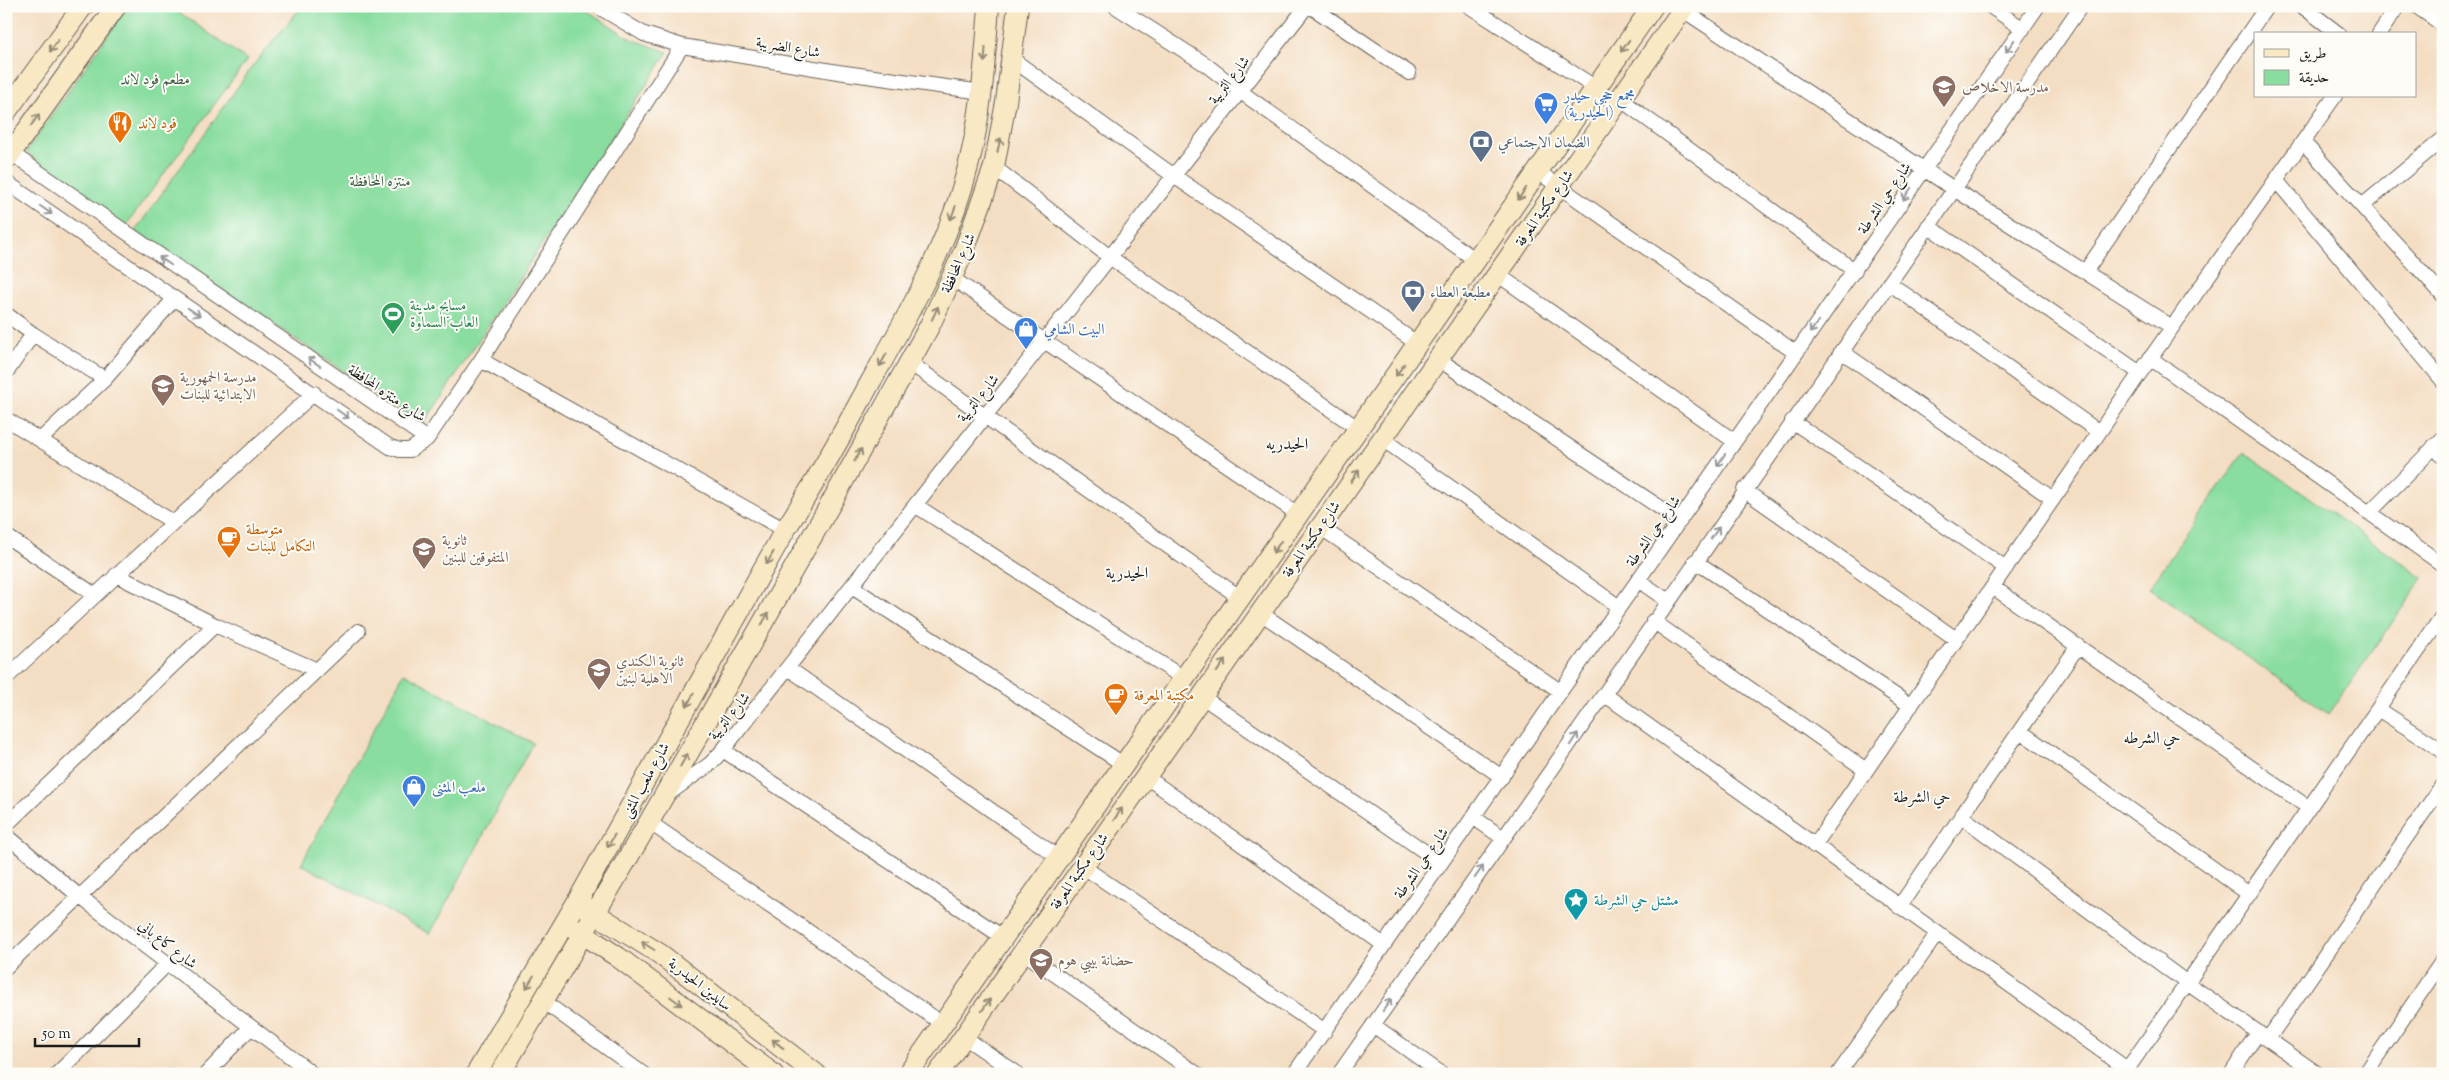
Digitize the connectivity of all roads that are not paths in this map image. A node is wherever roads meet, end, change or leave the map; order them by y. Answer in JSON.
{"nodes":[{"id":1,"x":83,"y":6,"type":"edge"},
{"id":2,"x":116,"y":6,"type":"edge"},
{"id":3,"x":597,"y":6,"type":"edge"},
{"id":4,"x":989,"y":6,"type":"edge"},
{"id":5,"x":1018,"y":6,"type":"edge"},
{"id":6,"x":1115,"y":6,"type":"edge"},
{"id":7,"x":1308,"y":6,"type":"edge"},
{"id":8,"x":1469,"y":6,"type":"edge"},
{"id":9,"x":1653,"y":6,"type":"edge"},
{"id":10,"x":1990,"y":6,"type":"edge"},
{"id":11,"x":2038,"y":6,"type":"edge"},
{"id":12,"x":2081,"y":6,"type":"edge"},
{"id":13,"x":2267,"y":6,"type":"edge"},
{"id":14,"x":2302,"y":6,"type":"edge"},
{"id":15,"x":2398,"y":6,"type":"edge"},
{"id":16,"x":2416,"y":6,"type":"edge"},
{"id":17,"x":1684,"y":8,"type":"edge"},
{"id":18,"x":2443,"y":25,"type":"edge"},
{"id":19,"x":2023,"y":29,"type":"junction"},
{"id":20,"x":2336,"y":32,"type":"edge"},
{"id":21,"x":2380,"y":32,"type":"edge"},
{"id":22,"x":682,"y":46,"type":"junction"},
{"id":23,"x":1012,"y":59,"type":"junction"},
{"id":24,"x":1409,"y":73,"type":"dead end"},
{"id":25,"x":1596,"y":88,"type":"junction"},
{"id":26,"x":982,"y":92,"type":"junction"},
{"id":27,"x":1241,"y":92,"type":"junction"},
{"id":28,"x":2334,"y":98,"type":"edge"},
{"id":29,"x":1620,"y":99,"type":"junction"},
{"id":30,"x":6,"y":112,"type":"edge"},
{"id":31,"x":2443,"y":139,"type":"edge"},
{"id":32,"x":2303,"y":142,"type":"junction"},
{"id":33,"x":9,"y":157,"type":"edge"},
{"id":34,"x":994,"y":168,"type":"junction"},
{"id":35,"x":1924,"y":168,"type":"junction"},
{"id":36,"x":1537,"y":171,"type":"junction"},
{"id":37,"x":1174,"y":176,"type":"junction"},
{"id":38,"x":2276,"y":180,"type":"junction"},
{"id":39,"x":6,"y":182,"type":"edge"},
{"id":40,"x":1558,"y":187,"type":"junction"},
{"id":41,"x":1954,"y":189,"type":"junction"},
{"id":42,"x":2362,"y":206,"type":"junction"},
{"id":43,"x":1928,"y":226,"type":"junction"},
{"id":44,"x":1112,"y":258,"type":"junction"},
{"id":45,"x":1477,"y":261,"type":"junction"},
{"id":46,"x":1855,"y":270,"type":"junction"},
{"id":47,"x":2085,"y":272,"type":"junction"},
{"id":48,"x":1497,"y":274,"type":"junction"},
{"id":49,"x":952,"y":278,"type":"junction"},
{"id":50,"x":1889,"y":283,"type":"junction"},
{"id":51,"x":2440,"y":285,"type":"edge"},
{"id":52,"x":174,"y":299,"type":"junction"},
{"id":53,"x":6,"y":314,"type":"edge"},
{"id":54,"x":2172,"y":327,"type":"junction"},
{"id":55,"x":33,"y":334,"type":"junction"},
{"id":56,"x":1045,"y":342,"type":"junction"},
{"id":57,"x":1418,"y":344,"type":"junction"},
{"id":58,"x":1841,"y":351,"type":"junction"},
{"id":59,"x":1796,"y":353,"type":"junction"},
{"id":60,"x":2150,"y":358,"type":"junction"},
{"id":61,"x":1438,"y":359,"type":"junction"},
{"id":62,"x":481,"y":360,"type":"junction"},
{"id":63,"x":910,"y":363,"type":"junction"},
{"id":64,"x":2140,"y":372,"type":"junction"},
{"id":65,"x":6,"y":373,"type":"edge"},
{"id":66,"x":105,"y":379,"type":"junction"},
{"id":67,"x":2443,"y":381,"type":"edge"},
{"id":68,"x":314,"y":394,"type":"junction"},
{"id":69,"x":984,"y":416,"type":"junction"},
{"id":70,"x":6,"y":419,"type":"edge"},
{"id":71,"x":1792,"y":421,"type":"junction"},
{"id":72,"x":1358,"y":429,"type":"junction"},
{"id":73,"x":2099,"y":432,"type":"junction"},
{"id":74,"x":1381,"y":438,"type":"junction"},
{"id":75,"x":427,"y":439,"type":"junction"},
{"id":76,"x":40,"y":440,"type":"junction"},
{"id":77,"x":1734,"y":441,"type":"junction"},
{"id":78,"x":2440,"y":447,"type":"edge"},
{"id":79,"x":813,"y":486,"type":"junction"},
{"id":80,"x":1744,"y":490,"type":"junction"},
{"id":81,"x":834,"y":498,"type":"junction"},
{"id":82,"x":2053,"y":499,"type":"junction"},
{"id":83,"x":915,"y":505,"type":"junction"},
{"id":84,"x":2369,"y":513,"type":"junction"},
{"id":85,"x":1298,"y":514,"type":"junction"},
{"id":86,"x":1680,"y":521,"type":"junction"},
{"id":87,"x":173,"y":522,"type":"junction"},
{"id":88,"x":1320,"y":527,"type":"junction"},
{"id":89,"x":786,"y":530,"type":"junction"},
{"id":90,"x":7,"y":537,"type":"edge"},
{"id":91,"x":1695,"y":561,"type":"junction"},
{"id":92,"x":2443,"y":565,"type":"edge"},
{"id":93,"x":2006,"y":568,"type":"junction"},
{"id":94,"x":116,"y":575,"type":"junction"},
{"id":95,"x":1638,"y":580,"type":"junction"},
{"id":96,"x":852,"y":586,"type":"junction"},
{"id":97,"x":1993,"y":586,"type":"junction"},
{"id":98,"x":96,"y":595,"type":"junction"},
{"id":99,"x":1242,"y":599,"type":"junction"},
{"id":100,"x":1668,"y":601,"type":"junction"},
{"id":101,"x":1619,"y":606,"type":"junction"},
{"id":102,"x":1259,"y":612,"type":"junction"},
{"id":103,"x":2443,"y":615,"type":"edge"},
{"id":104,"x":1653,"y":621,"type":"junction"},
{"id":105,"x":214,"y":624,"type":"junction"},
{"id":106,"x":358,"y":631,"type":"dead end"},
{"id":107,"x":1956,"y":639,"type":"junction"},
{"id":108,"x":2078,"y":646,"type":"junction"},
{"id":109,"x":788,"y":668,"type":"junction"},
{"id":110,"x":317,"y":670,"type":"junction"},
{"id":111,"x":6,"y":678,"type":"edge"},
{"id":112,"x":1185,"y":679,"type":"junction"},
{"id":113,"x":1560,"y":691,"type":"junction"},
{"id":114,"x":1604,"y":694,"type":"junction"},
{"id":115,"x":1201,"y":696,"type":"junction"},
{"id":116,"x":1911,"y":706,"type":"junction"},
{"id":117,"x":2378,"y":709,"type":"junction"},
{"id":118,"x":2020,"y":731,"type":"junction"},
{"id":119,"x":724,"y":750,"type":"junction"},
{"id":120,"x":2443,"y":751,"type":"edge"},
{"id":121,"x":1123,"y":764,"type":"junction"},
{"id":122,"x":1866,"y":770,"type":"junction"},
{"id":123,"x":1146,"y":776,"type":"junction"},
{"id":124,"x":1502,"y":776,"type":"junction"},
{"id":125,"x":2443,"y":784,"type":"edge"},
{"id":126,"x":663,"y":798,"type":"junction"},
{"id":127,"x":2309,"y":808,"type":"junction"},
{"id":128,"x":1962,"y":816,"type":"junction"},
{"id":129,"x":1473,"y":817,"type":"junction"},
{"id":130,"x":649,"y":822,"type":"junction"},
{"id":131,"x":6,"y":825,"type":"edge"},
{"id":132,"x":6,"y":835,"type":"edge"},
{"id":133,"x":1503,"y":838,"type":"junction"},
{"id":134,"x":1814,"y":846,"type":"junction"},
{"id":135,"x":1058,"y":857,"type":"junction"},
{"id":136,"x":1441,"y":863,"type":"junction"},
{"id":137,"x":1082,"y":866,"type":"junction"},
{"id":138,"x":2249,"y":894,"type":"junction"},
{"id":139,"x":79,"y":896,"type":"junction"},
{"id":140,"x":577,"y":902,"type":"junction"},
{"id":141,"x":1899,"y":907,"type":"junction"},
{"id":142,"x":594,"y":913,"type":"junction"},
{"id":143,"x":566,"y":922,"type":"junction"},
{"id":144,"x":582,"y":933,"type":"junction"},
{"id":145,"x":1937,"y":934,"type":"junction"},
{"id":146,"x":1004,"y":938,"type":"junction"},
{"id":147,"x":1384,"y":944,"type":"junction"},
{"id":148,"x":1023,"y":952,"type":"junction"},
{"id":149,"x":2443,"y":960,"type":"edge"},
{"id":150,"x":167,"y":964,"type":"junction"},
{"id":151,"x":6,"y":966,"type":"edge"},
{"id":152,"x":2187,"y":983,"type":"junction"},
{"id":153,"x":543,"y":1002,"type":"junction"},
{"id":154,"x":943,"y":1024,"type":"junction"},
{"id":155,"x":1373,"y":1025,"type":"junction"},
{"id":156,"x":251,"y":1027,"type":"junction"},
{"id":157,"x":1325,"y":1030,"type":"junction"},
{"id":158,"x":964,"y":1036,"type":"junction"},
{"id":159,"x":2263,"y":1036,"type":"junction"},
{"id":160,"x":2125,"y":1071,"type":"edge"},
{"id":161,"x":57,"y":1074,"type":"edge"},
{"id":162,"x":206,"y":1074,"type":"edge"},
{"id":163,"x":313,"y":1074,"type":"edge"},
{"id":164,"x":476,"y":1074,"type":"edge"},
{"id":165,"x":500,"y":1074,"type":"edge"},
{"id":166,"x":643,"y":1074,"type":"edge"},
{"id":167,"x":773,"y":1074,"type":"edge"},
{"id":168,"x":816,"y":1074,"type":"edge"},
{"id":169,"x":908,"y":1074,"type":"edge"},
{"id":170,"x":938,"y":1074,"type":"edge"},
{"id":171,"x":1018,"y":1074,"type":"edge"},
{"id":172,"x":1197,"y":1074,"type":"edge"},
{"id":173,"x":1294,"y":1074,"type":"edge"},
{"id":174,"x":1339,"y":1074,"type":"edge"},
{"id":175,"x":1442,"y":1074,"type":"edge"},
{"id":176,"x":1838,"y":1074,"type":"edge"},
{"id":177,"x":2231,"y":1074,"type":"edge"},
{"id":178,"x":2318,"y":1074,"type":"edge"},
{"id":179,"x":2365,"y":1074,"type":"edge"}],
"edges":[{"from":1,"to":30,"type":"street","one_way":true},
{"from":33,"to":2,"type":"street","one_way":true},
{"from":3,"to":22,"type":"street","name":"شارع الضريبة"},
{"from":4,"to":26,"type":"street","name":"شارع المحافظة","one_way":true},
{"from":5,"to":23,"type":"street","name":"شارع المحافظة"},
{"from":6,"to":27,"type":"street"},
{"from":7,"to":24,"type":"street"},
{"from":7,"to":27,"type":"street","name":"شارع التربية"},
{"from":8,"to":25,"type":"street"},
{"from":9,"to":25,"type":"street","name":"شارع مكتبة المعرفة","one_way":true},
{"from":10,"to":19,"type":"street"},
{"from":11,"to":19,"type":"street","name":"شارع حي الشرطة"},
{"from":12,"to":41,"type":"street"},
{"from":13,"to":47,"type":"street"},
{"from":14,"to":20,"type":"street"},
{"from":15,"to":21,"type":"street"},
{"from":16,"to":18,"type":"street"},
{"from":17,"to":29,"type":"street","name":"شارع مكتبة المعرفة"},
{"from":17,"to":35,"type":"street"},
{"from":19,"to":35,"type":"street","name":"شارع حي الشرطة","one_way":true},
{"from":22,"to":26,"type":"street","name":"شارع الضريبة"},
{"from":22,"to":62,"type":"street"},
{"from":34,"to":23,"type":"street","name":"شارع المحافظة","one_way":true},
{"from":23,"to":37,"type":"street"},
{"from":25,"to":36,"type":"street","name":"شارع مكتبة المعرفة"},
{"from":26,"to":79,"type":"street","name":"شارع المحافظة","one_way":true},
{"from":27,"to":37,"type":"street","name":"شارع التربية"},
{"from":27,"to":45,"type":"street"},
{"from":28,"to":32,"type":"street"},
{"from":29,"to":40,"type":"street","name":"شارع مكتبة المعرفة"},
{"from":29,"to":46,"type":"street"},
{"from":31,"to":42,"type":"street"},
{"from":32,"to":38,"type":"street"},
{"from":32,"to":42,"type":"street"},
{"from":75,"to":33,"type":"street","name":"شارع منتزه المحافظة","one_way":true},
{"from":34,"to":44,"type":"street"},
{"from":34,"to":49,"type":"street","name":"شارع المحافظة"},
{"from":35,"to":41,"type":"street"},
{"from":35,"to":46,"type":"street","name":"شارع حي الشرطة","one_way":true},
{"from":36,"to":40,"type":"street"},
{"from":36,"to":45,"type":"street","name":"شارع مكتبة المعرفة","one_way":true},
{"from":37,"to":44,"type":"street","name":"شارع التربية"},
{"from":37,"to":57,"type":"street"},
{"from":38,"to":54,"type":"street"},
{"from":38,"to":67,"type":"street"},
{"from":39,"to":52,"type":"street","name":"شارع منتزه المحافظة","one_way":true},
{"from":40,"to":48,"type":"street","name":"شارع مكتبة المعرفة"},
{"from":40,"to":59,"type":"street"},
{"from":41,"to":43,"type":"street"},
{"from":41,"to":47,"type":"street"},
{"from":42,"to":51,"type":"street"},
{"from":43,"to":50,"type":"street"},
{"from":43,"to":64,"type":"street"},
{"from":44,"to":56,"type":"street","name":"شارع التربية"},
{"from":44,"to":72,"type":"street"},
{"from":45,"to":57,"type":"street","name":"شارع مكتبة المعرفة"},
{"from":46,"to":59,"type":"street","name":"شارع حي الشرطة","one_way":true},
{"from":47,"to":54,"type":"street"},
{"from":48,"to":61,"type":"street","name":"شارع مكتبة المعرفة"},
{"from":48,"to":77,"type":"street"},
{"from":49,"to":56,"type":"street"},
{"from":63,"to":49,"type":"street","name":"شارع المحافظة","one_way":true},
{"from":50,"to":58,"type":"street"},
{"from":50,"to":73,"type":"street"},
{"from":52,"to":66,"type":"street"},
{"from":52,"to":68,"type":"street","name":"شارع منتزه المحافظة","one_way":true},
{"from":53,"to":55,"type":"street"},
{"from":54,"to":60,"type":"street"},
{"from":55,"to":65,"type":"street"},
{"from":55,"to":66,"type":"street"},
{"from":56,"to":69,"type":"street","name":"شارع التربية"},
{"from":56,"to":85,"type":"street"},
{"from":57,"to":72,"type":"street","name":"شارع مكتبة المعرفة","one_way":true},
{"from":58,"to":71,"type":"street"},
{"from":58,"to":82,"type":"street"},
{"from":59,"to":77,"type":"street","name":"شارع حي الشرطة"},
{"from":60,"to":64,"type":"street"},
{"from":60,"to":84,"type":"street"},
{"from":61,"to":74,"type":"street","name":"شارع مكتبة المعرفة"},
{"from":61,"to":86,"type":"street"},
{"from":62,"to":75,"type":"street"},
{"from":62,"to":89,"type":"street"},
{"from":63,"to":69,"type":"street"},
{"from":81,"to":63,"type":"street","name":"شارع المحافظة","one_way":true},
{"from":64,"to":73,"type":"street"},
{"from":66,"to":76,"type":"street"},
{"from":68,"to":75,"type":"street","name":"شارع منتزه المحافظة","one_way":true},
{"from":68,"to":87,"type":"street"},
{"from":69,"to":83,"type":"street","name":"شارع التربية"},
{"from":69,"to":99,"type":"street"},
{"from":70,"to":76,"type":"street"},
{"from":71,"to":80,"type":"street"},
{"from":71,"to":93,"type":"street"},
{"from":72,"to":85,"type":"street","name":"شارع مكتبة المعرفة"},
{"from":73,"to":82,"type":"street"},
{"from":88,"to":74,"type":"street","name":"شارع مكتبة المعرفة","one_way":true},
{"from":74,"to":101,"type":"street"},
{"from":76,"to":87,"type":"street"},
{"from":77,"to":86,"type":"street","name":"شارع حي الشرطة","one_way":true},
{"from":78,"to":84,"type":"street"},
{"from":79,"to":81,"type":"street"},
{"from":79,"to":89,"type":"street","name":"شارع ملعب المثنى"},
{"from":91,"to":80,"type":"street","one_way":true},
{"from":80,"to":107,"type":"street"},
{"from":126,"to":81,"type":"street","name":"شارع ملعب المثنى","one_way":true},
{"from":82,"to":93,"type":"street"},
{"from":83,"to":96,"type":"street","name":"شارع التربية"},
{"from":83,"to":112,"type":"street"},
{"from":84,"to":92,"type":"street"},
{"from":85,"to":99,"type":"street","name":"شارع مكتبة المعرفة","one_way":true},
{"from":86,"to":95,"type":"street","name":"شارع حي الشرطة"},
{"from":87,"to":94,"type":"street"},
{"from":88,"to":102,"type":"street","name":"شارع مكتبة المعرفة"},
{"from":88,"to":113,"type":"street"},
{"from":89,"to":140,"type":"street","name":"شارع ملعب المثنى","one_way":true},
{"from":90,"to":98,"type":"street"},
{"from":91,"to":100,"type":"street"},
{"from":91,"to":116,"type":"street"},
{"from":93,"to":97,"type":"street"},
{"from":94,"to":98,"type":"street"},
{"from":94,"to":105,"type":"street"},
{"from":95,"to":100,"type":"street"},
{"from":95,"to":101,"type":"street","name":"شارع حي الشرطة"},
{"from":96,"to":109,"type":"street","name":"شارع التربية"},
{"from":96,"to":121,"type":"street"},
{"from":97,"to":107,"type":"street"},
{"from":97,"to":108,"type":"street"},
{"from":98,"to":111,"type":"street"},
{"from":99,"to":112,"type":"street","name":"شارع مكتبة المعرفة"},
{"from":100,"to":104,"type":"street"},
{"from":101,"to":113,"type":"street","name":"شارع حي الشرطة"},
{"from":115,"to":102,"type":"street","name":"شارع مكتبة المعرفة","one_way":true},
{"from":102,"to":124,"type":"street"},
{"from":103,"to":117,"type":"street"},
{"from":104,"to":114,"type":"street"},
{"from":104,"to":122,"type":"street"},
{"from":105,"to":110,"type":"street"},
{"from":105,"to":131,"type":"street"},
{"from":106,"to":110,"type":"street"},
{"from":107,"to":116,"type":"street"},
{"from":108,"to":118,"type":"street"},
{"from":108,"to":127,"type":"street"},
{"from":109,"to":119,"type":"street","name":"شارع التربية"},
{"from":109,"to":135,"type":"street"},
{"from":110,"to":139,"type":"street"},
{"from":112,"to":121,"type":"street","name":"شارع مكتبة المعرفة"},
{"from":113,"to":124,"type":"street","name":"شارع حي الشرطة"},
{"from":133,"to":114,"type":"street","one_way":true},
{"from":114,"to":134,"type":"street"},
{"from":115,"to":123,"type":"street","name":"شارع مكتبة المعرفة"},
{"from":115,"to":136,"type":"street"},
{"from":116,"to":122,"type":"street"},
{"from":117,"to":120,"type":"street"},
{"from":117,"to":127,"type":"street"},
{"from":118,"to":128,"type":"street"},
{"from":118,"to":138,"type":"street"},
{"from":119,"to":126,"type":"street","name":"شارع التربية"},
{"from":119,"to":146,"type":"street"},
{"from":121,"to":135,"type":"street","name":"شارع مكتبة المعرفة"},
{"from":122,"to":134,"type":"street"},
{"from":137,"to":123,"type":"street","name":"شارع مكتبة المعرفة","one_way":true},
{"from":123,"to":147,"type":"street"},
{"from":124,"to":129,"type":"street","name":"شارع حي الشرطة"},
{"from":125,"to":159,"type":"street"},
{"from":126,"to":130,"type":"street","name":"شارع ملعب المثنى"},
{"from":127,"to":138,"type":"street"},
{"from":128,"to":141,"type":"street"},
{"from":128,"to":152,"type":"street"},
{"from":129,"to":133,"type":"street"},
{"from":129,"to":136,"type":"street","name":"شارع حي الشرطة"},
{"from":130,"to":142,"type":"street","name":"شارع ملعب المثنى"},
{"from":130,"to":154,"type":"street"},
{"from":132,"to":139,"type":"street","name":"شارع كاع باني"},
{"from":155,"to":133,"type":"street","one_way":true},
{"from":134,"to":141,"type":"street"},
{"from":135,"to":146,"type":"street","name":"شارع مكتبة المعرفة"},
{"from":136,"to":147,"type":"street","name":"شارع حي الشرطة"},
{"from":137,"to":148,"type":"street","name":"شارع مكتبة المعرفة"},
{"from":137,"to":157,"type":"street"},
{"from":138,"to":152,"type":"street"},
{"from":139,"to":150,"type":"street","name":"شارع كاع باني"},
{"from":139,"to":151,"type":"street"},
{"from":140,"to":142,"type":"street","name":"سايدين الحيدرية"},
{"from":140,"to":143,"type":"street","name":"شارع ملعب المثنى"},
{"from":141,"to":145,"type":"street"},
{"from":142,"to":144,"type":"street","name":"شارع ملعب المثنى"},
{"from":168,"to":142,"type":"street","name":"سايدين الحيدرية","one_way":true},
{"from":143,"to":144,"type":"street","name":"سايدين الحيدرية"},
{"from":143,"to":164,"type":"street","name":"شارع ملعب المثنى","one_way":true},
{"from":144,"to":153,"type":"street","name":"شارع ملعب المثنى"},
{"from":144,"to":167,"type":"street","name":"سايدين الحيدرية","one_way":true},
{"from":145,"to":160,"type":"street"},
{"from":145,"to":176,"type":"street"},
{"from":146,"to":154,"type":"street","name":"شارع مكتبة المعرفة"},
{"from":147,"to":157,"type":"street","name":"شارع حي الشرطة"},
{"from":158,"to":148,"type":"street","name":"شارع مكتبة المعرفة","one_way":true},
{"from":148,"to":172,"type":"street"},
{"from":149,"to":179,"type":"street"},
{"from":150,"to":156,"type":"street","name":"شارع كاع باني"},
{"from":150,"to":161,"type":"street"},
{"from":152,"to":159,"type":"street"},
{"from":152,"to":160,"type":"street"},
{"from":153,"to":165,"type":"street","name":"شارع ملعب المثنى"},
{"from":153,"to":166,"type":"street"},
{"from":154,"to":169,"type":"street","name":"شارع مكتبة المعرفة"},
{"from":155,"to":174,"type":"street"},
{"from":155,"to":175,"type":"street"},
{"from":156,"to":162,"type":"street"},
{"from":156,"to":163,"type":"street","name":"شارع كاع باني"},
{"from":157,"to":173,"type":"street","name":"شارع حي الشرطة"},
{"from":158,"to":170,"type":"street","name":"شارع مكتبة المعرفة"},
{"from":158,"to":171,"type":"street"},
{"from":159,"to":177,"type":"street"},
{"from":159,"to":178,"type":"street"}]}
